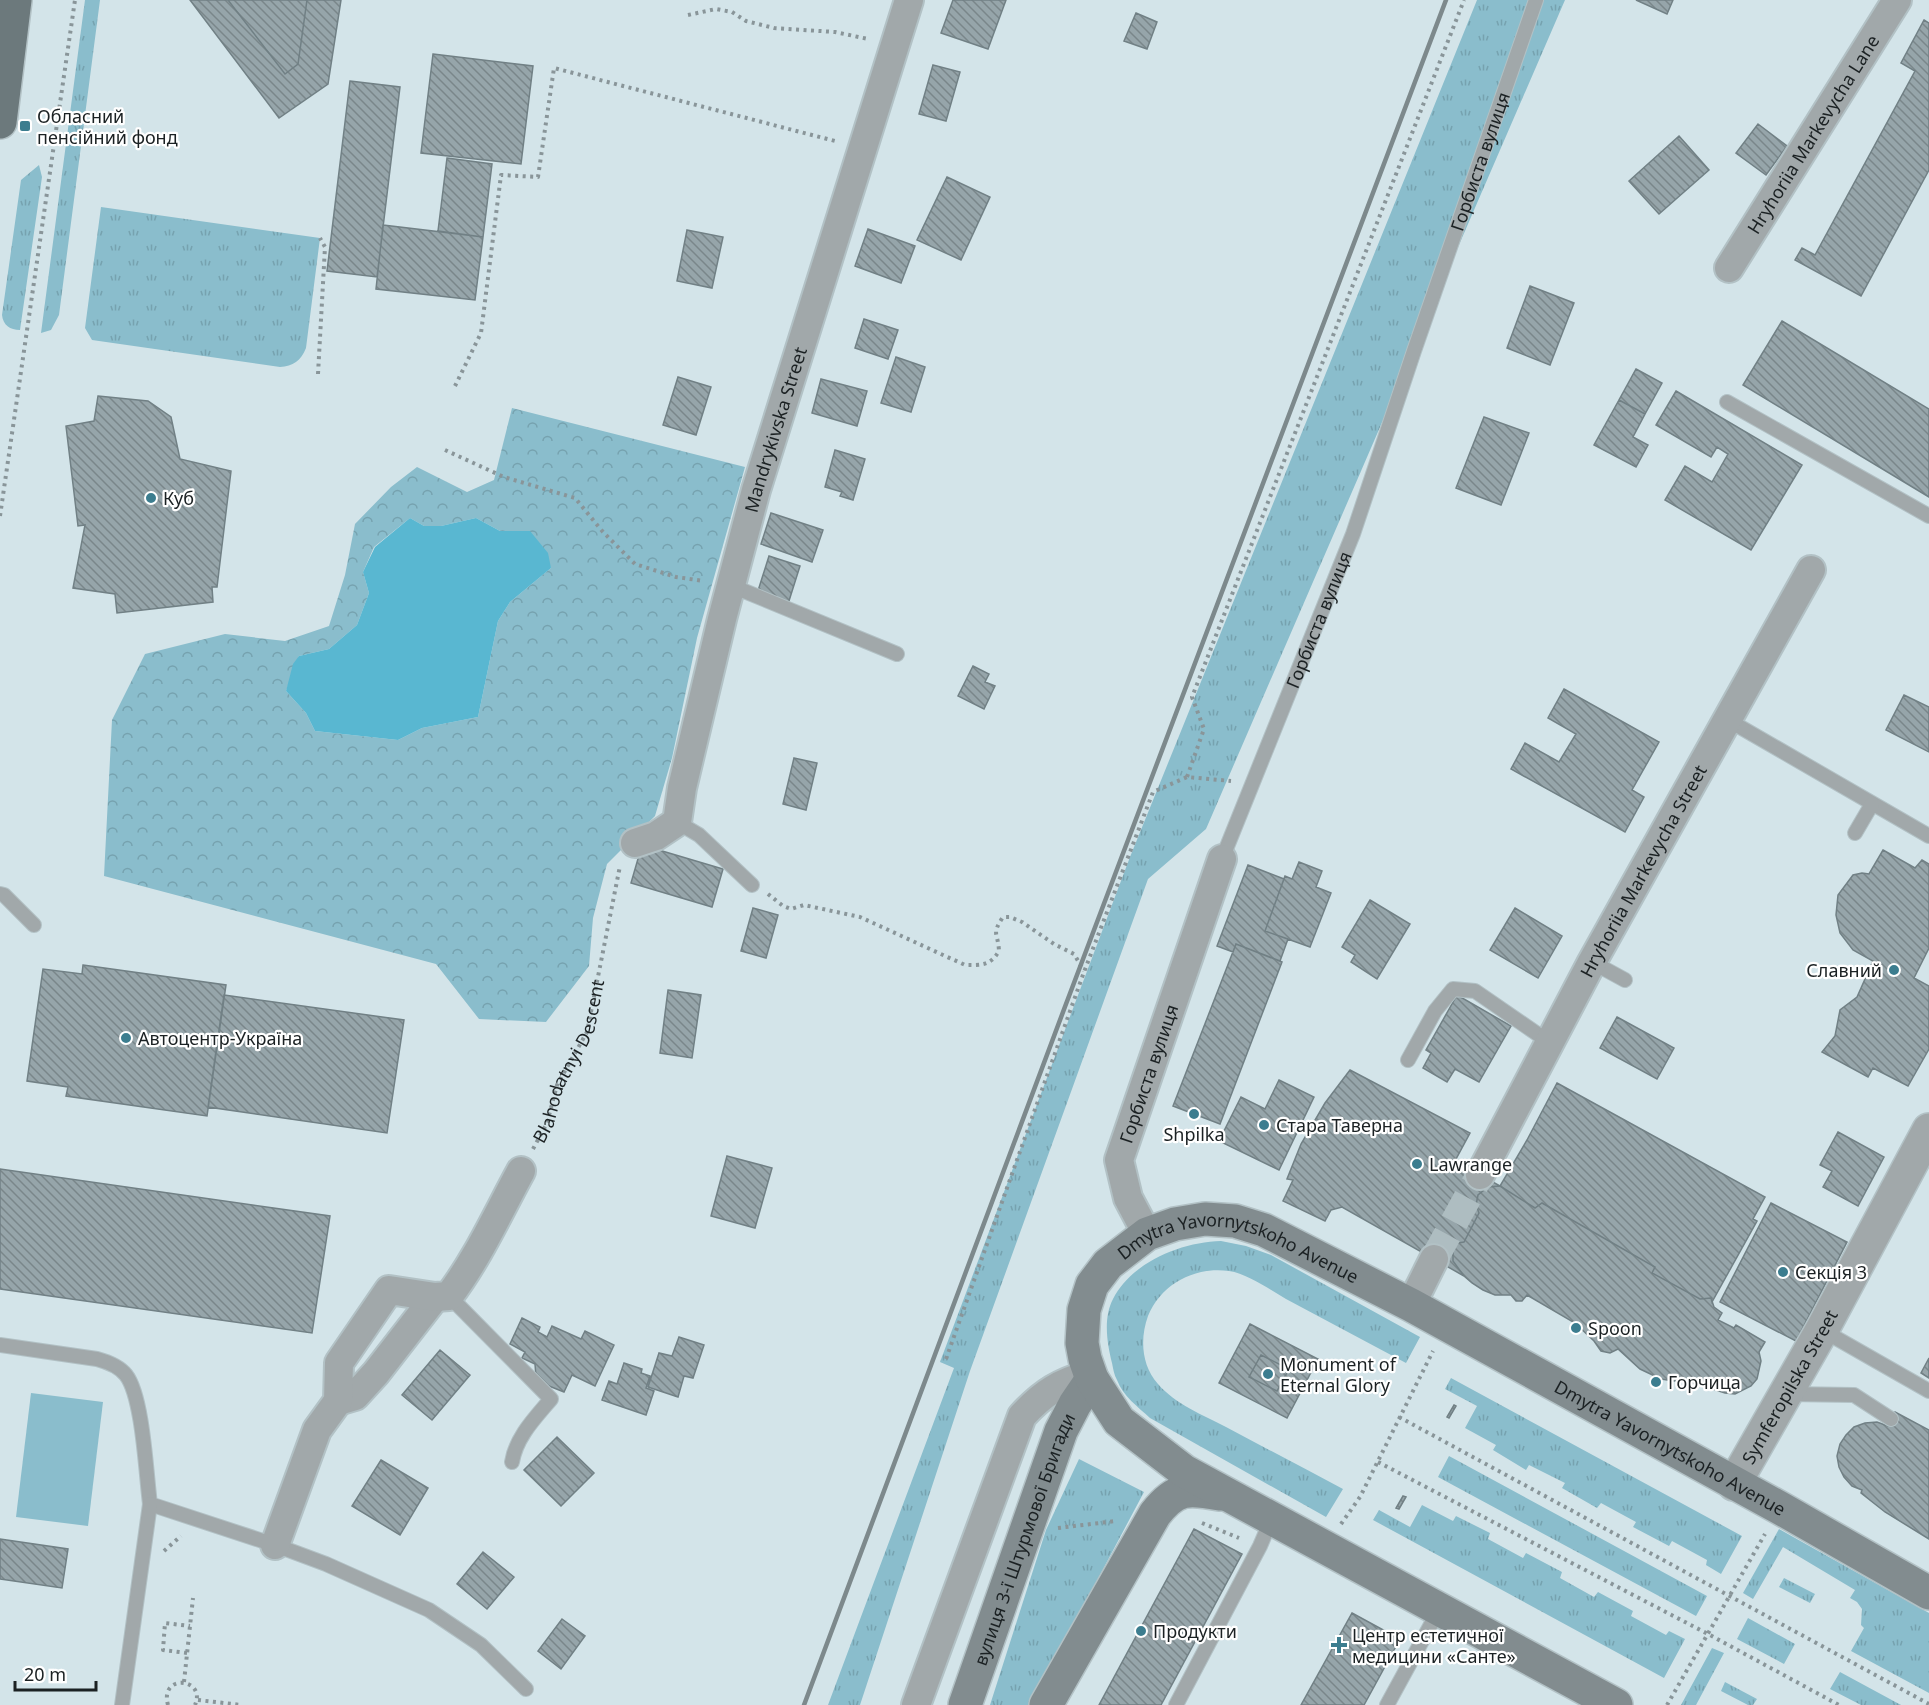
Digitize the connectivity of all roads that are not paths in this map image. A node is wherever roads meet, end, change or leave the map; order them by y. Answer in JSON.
{"nodes":[{"id":1,"x":15,"y":0,"type":"edge"},
{"id":2,"x":909,"y":0,"type":"edge"},
{"id":3,"x":1536,"y":0,"type":"edge"},
{"id":4,"x":1897,"y":0,"type":"edge"},
{"id":5,"x":0,"y":122,"type":"edge"},
{"id":6,"x":1729,"y":268,"type":"dead end"},
{"id":7,"x":1727,"y":402,"type":"dead end"},
{"id":8,"x":1929,"y":516,"type":"edge"},
{"id":9,"x":1811,"y":570,"type":"dead end"},
{"id":10,"x":732,"y":586,"type":"junction"},
{"id":11,"x":897,"y":654,"type":"dead end"},
{"id":12,"x":1728,"y":720,"type":"junction"},
{"id":13,"x":1872,"y":804,"type":"junction"},
{"id":14,"x":677,"y":822,"type":"junction"},
{"id":15,"x":1855,"y":833,"type":"dead end"},
{"id":16,"x":1929,"y":836,"type":"edge"},
{"id":17,"x":635,"y":843,"type":"road end"},
{"id":18,"x":1222,"y":859,"type":"joint"},
{"id":19,"x":752,"y":885,"type":"road end"},
{"id":20,"x":0,"y":894,"type":"edge"},
{"id":21,"x":34,"y":925,"type":"dead end"},
{"id":22,"x":1592,"y":962,"type":"junction"},
{"id":23,"x":1625,"y":980,"type":"dead end"},
{"id":24,"x":1550,"y":1042,"type":"junction"},
{"id":25,"x":1408,"y":1060,"type":"dead end"},
{"id":26,"x":1929,"y":1130,"type":"edge"},
{"id":27,"x":521,"y":1171,"type":"road end"},
{"id":28,"x":1480,"y":1175,"type":"tunnel mouth"},
{"id":29,"x":1147,"y":1234,"type":"junction"},
{"id":30,"x":1434,"y":1259,"type":"tunnel mouth"},
{"id":31,"x":442,"y":1297,"type":"junction"},
{"id":32,"x":1411,"y":1305,"type":"junction"},
{"id":33,"x":1821,"y":1330,"type":"junction"},
{"id":34,"x":0,"y":1345,"type":"edge"},
{"id":35,"x":1091,"y":1376,"type":"junction"},
{"id":36,"x":1929,"y":1391,"type":"edge"},
{"id":37,"x":1785,"y":1394,"type":"junction"},
{"id":38,"x":338,"y":1401,"type":"junction"},
{"id":39,"x":1891,"y":1419,"type":"dead end"},
{"id":40,"x":512,"y":1462,"type":"dead end"},
{"id":41,"x":1734,"y":1484,"type":"junction"},
{"id":42,"x":1228,"y":1496,"type":"junction"},
{"id":43,"x":150,"y":1504,"type":"junction"},
{"id":44,"x":1272,"y":1518,"type":"junction"},
{"id":45,"x":275,"y":1545,"type":"junction"},
{"id":46,"x":1929,"y":1593,"type":"edge"},
{"id":47,"x":1440,"y":1608,"type":"junction"},
{"id":48,"x":526,"y":1689,"type":"dead end"},
{"id":49,"x":122,"y":1705,"type":"edge"},
{"id":50,"x":916,"y":1705,"type":"edge"},
{"id":51,"x":965,"y":1705,"type":"edge"},
{"id":52,"x":1046,"y":1705,"type":"edge"},
{"id":53,"x":1176,"y":1705,"type":"edge"},
{"id":54,"x":1387,"y":1705,"type":"edge"},
{"id":55,"x":1616,"y":1705,"type":"edge"}],
"edges":[{"from":1,"to":5,"type":"main road"},
{"from":2,"to":10,"type":"street","name":"Mandrykivska Street"},
{"from":3,"to":18,"type":"lane","name":"Горбиста вулиця"},
{"from":4,"to":6,"type":"street","name":"Hryhoriia Markevycha Lane"},
{"from":7,"to":8,"type":"lane"},
{"from":9,"to":12,"type":"street","name":"Hryhoriia Markevycha Street"},
{"from":10,"to":11,"type":"lane"},
{"from":10,"to":14,"type":"street","name":"Mandrykivska Street"},
{"from":12,"to":13,"type":"lane"},
{"from":12,"to":22,"type":"street","name":"Hryhoriia Markevycha Street"},
{"from":13,"to":15,"type":"lane"},
{"from":13,"to":16,"type":"lane"},
{"from":14,"to":17,"type":"street"},
{"from":14,"to":19,"type":"lane"},
{"from":18,"to":29,"type":"street","name":"Горбиста вулиця"},
{"from":20,"to":21,"type":"lane"},
{"from":22,"to":23,"type":"lane"},
{"from":22,"to":24,"type":"street","name":"Hryhoriia Markevycha Street"},
{"from":24,"to":25,"type":"lane"},
{"from":24,"to":28,"type":"street","name":"Hryhoriia Markevycha Street"},
{"from":26,"to":33,"type":"street","name":"Symferopilska Street"},
{"from":27,"to":31,"type":"street"},
{"from":29,"to":32,"type":"main road","name":"Dmytra Yavornytskoho Avenue"},
{"from":29,"to":35,"type":"main road","name":"Dmytra Yavornytskoho Avenue"},
{"from":30,"to":32,"type":"street"},
{"from":31,"to":38,"type":"street"},
{"from":31,"to":38,"type":"street"},
{"from":31,"to":40,"type":"lane"},
{"from":32,"to":41,"type":"main road","name":"Dmytra Yavornytskoho Avenue"},
{"from":33,"to":36,"type":"lane"},
{"from":33,"to":37,"type":"street","name":"Symferopilska Street"},
{"from":34,"to":43,"type":"lane"},
{"from":35,"to":42,"type":"main road","name":"Dmytra Yavornytskoho Avenue"},
{"from":35,"to":50,"type":"street"},
{"from":35,"to":51,"type":"main road","name":"вулиця 3-ї Штурмової Бригади"},
{"from":37,"to":39,"type":"lane"},
{"from":37,"to":41,"type":"street","name":"Symferopilska Street"},
{"from":38,"to":45,"type":"street"},
{"from":41,"to":46,"type":"main road","name":"Dmytra Yavornytskoho Avenue"},
{"from":42,"to":44,"type":"main road","name":"Dmytra Yavornytskoho Avenue"},
{"from":42,"to":52,"type":"main road"},
{"from":43,"to":45,"type":"lane"},
{"from":43,"to":49,"type":"lane"},
{"from":44,"to":47,"type":"main road","name":"Dmytra Yavornytskoho Avenue"},
{"from":44,"to":53,"type":"lane"},
{"from":45,"to":48,"type":"lane"},
{"from":47,"to":54,"type":"lane"},
{"from":47,"to":55,"type":"main road","name":"Dmytra Yavornytskoho Avenue"}]}
